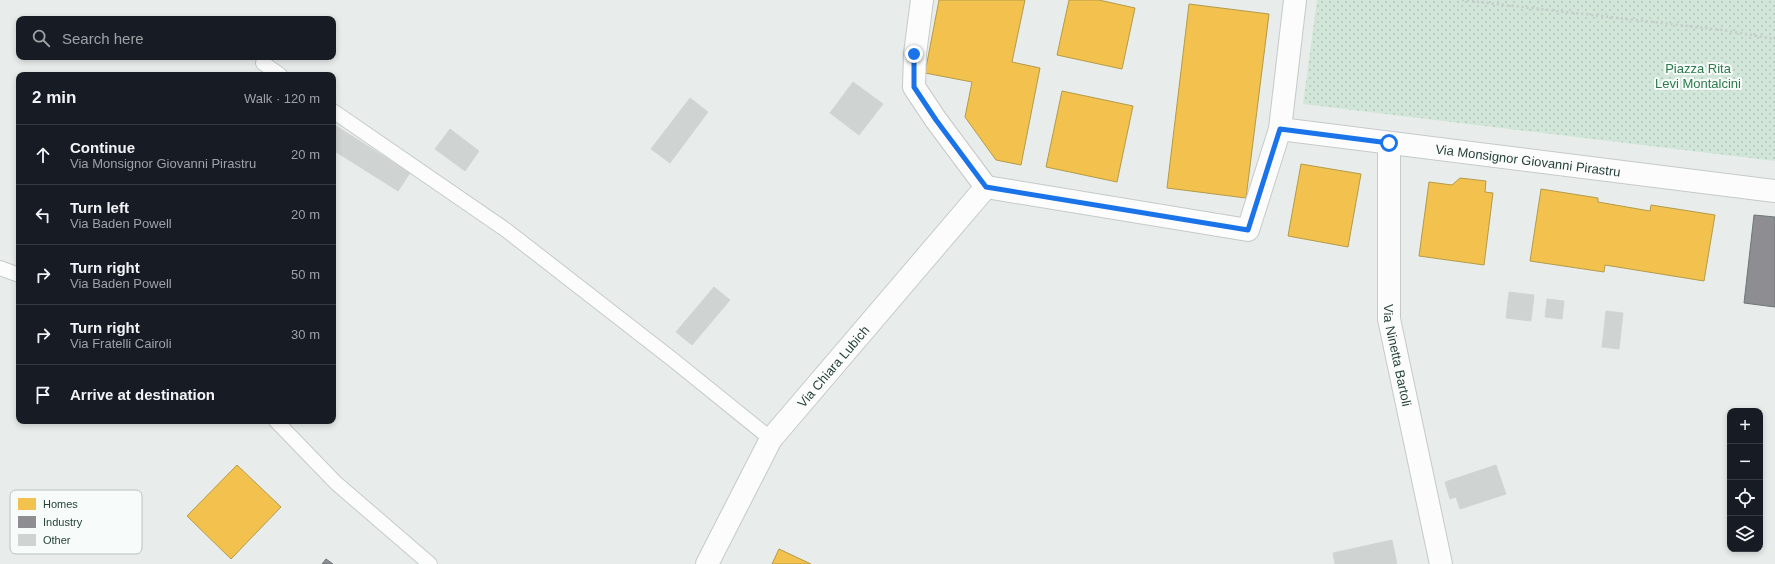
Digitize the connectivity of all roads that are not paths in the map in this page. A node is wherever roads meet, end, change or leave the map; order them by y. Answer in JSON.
{"nodes":[{"id":1,"x":922,"y":0,"type":"edge"},
{"id":2,"x":1295,"y":0,"type":"edge"},
{"id":3,"x":263,"y":63,"type":"dead end"},
{"id":4,"x":276,"y":72,"type":"edge"},
{"id":5,"x":336,"y":114,"type":"edge"},
{"id":6,"x":1280,"y":129,"type":"junction"},
{"id":7,"x":1389,"y":143,"type":"junction"},
{"id":8,"x":986,"y":187,"type":"junction"},
{"id":9,"x":1775,"y":191,"type":"edge"},
{"id":10,"x":0,"y":268,"type":"edge"},
{"id":11,"x":16,"y":275,"type":"edge"},
{"id":12,"x":279,"y":424,"type":"edge"},
{"id":13,"x":771,"y":439,"type":"junction"},
{"id":14,"x":430,"y":564,"type":"edge"},
{"id":15,"x":707,"y":564,"type":"edge"},
{"id":16,"x":1441,"y":564,"type":"edge"}],
"edges":[{"from":1,"to":8,"type":"street"},
{"from":2,"to":6,"type":"street"},
{"from":3,"to":4,"type":"lane"},
{"from":5,"to":13,"type":"lane"},
{"from":6,"to":7,"type":"street","name":"Via Monsignor Giovanni Pirastru"},
{"from":6,"to":8,"type":"street"},
{"from":7,"to":9,"type":"street","name":"Via Monsignor Giovanni Pirastru"},
{"from":7,"to":16,"type":"street","name":"Via Ninetta Bartoli"},
{"from":8,"to":13,"type":"street","name":"Via Chiara Lubich"},
{"from":10,"to":11,"type":"lane"},
{"from":12,"to":14,"type":"lane"},
{"from":13,"to":15,"type":"street","name":"Via Chiara Lubich"}]}
